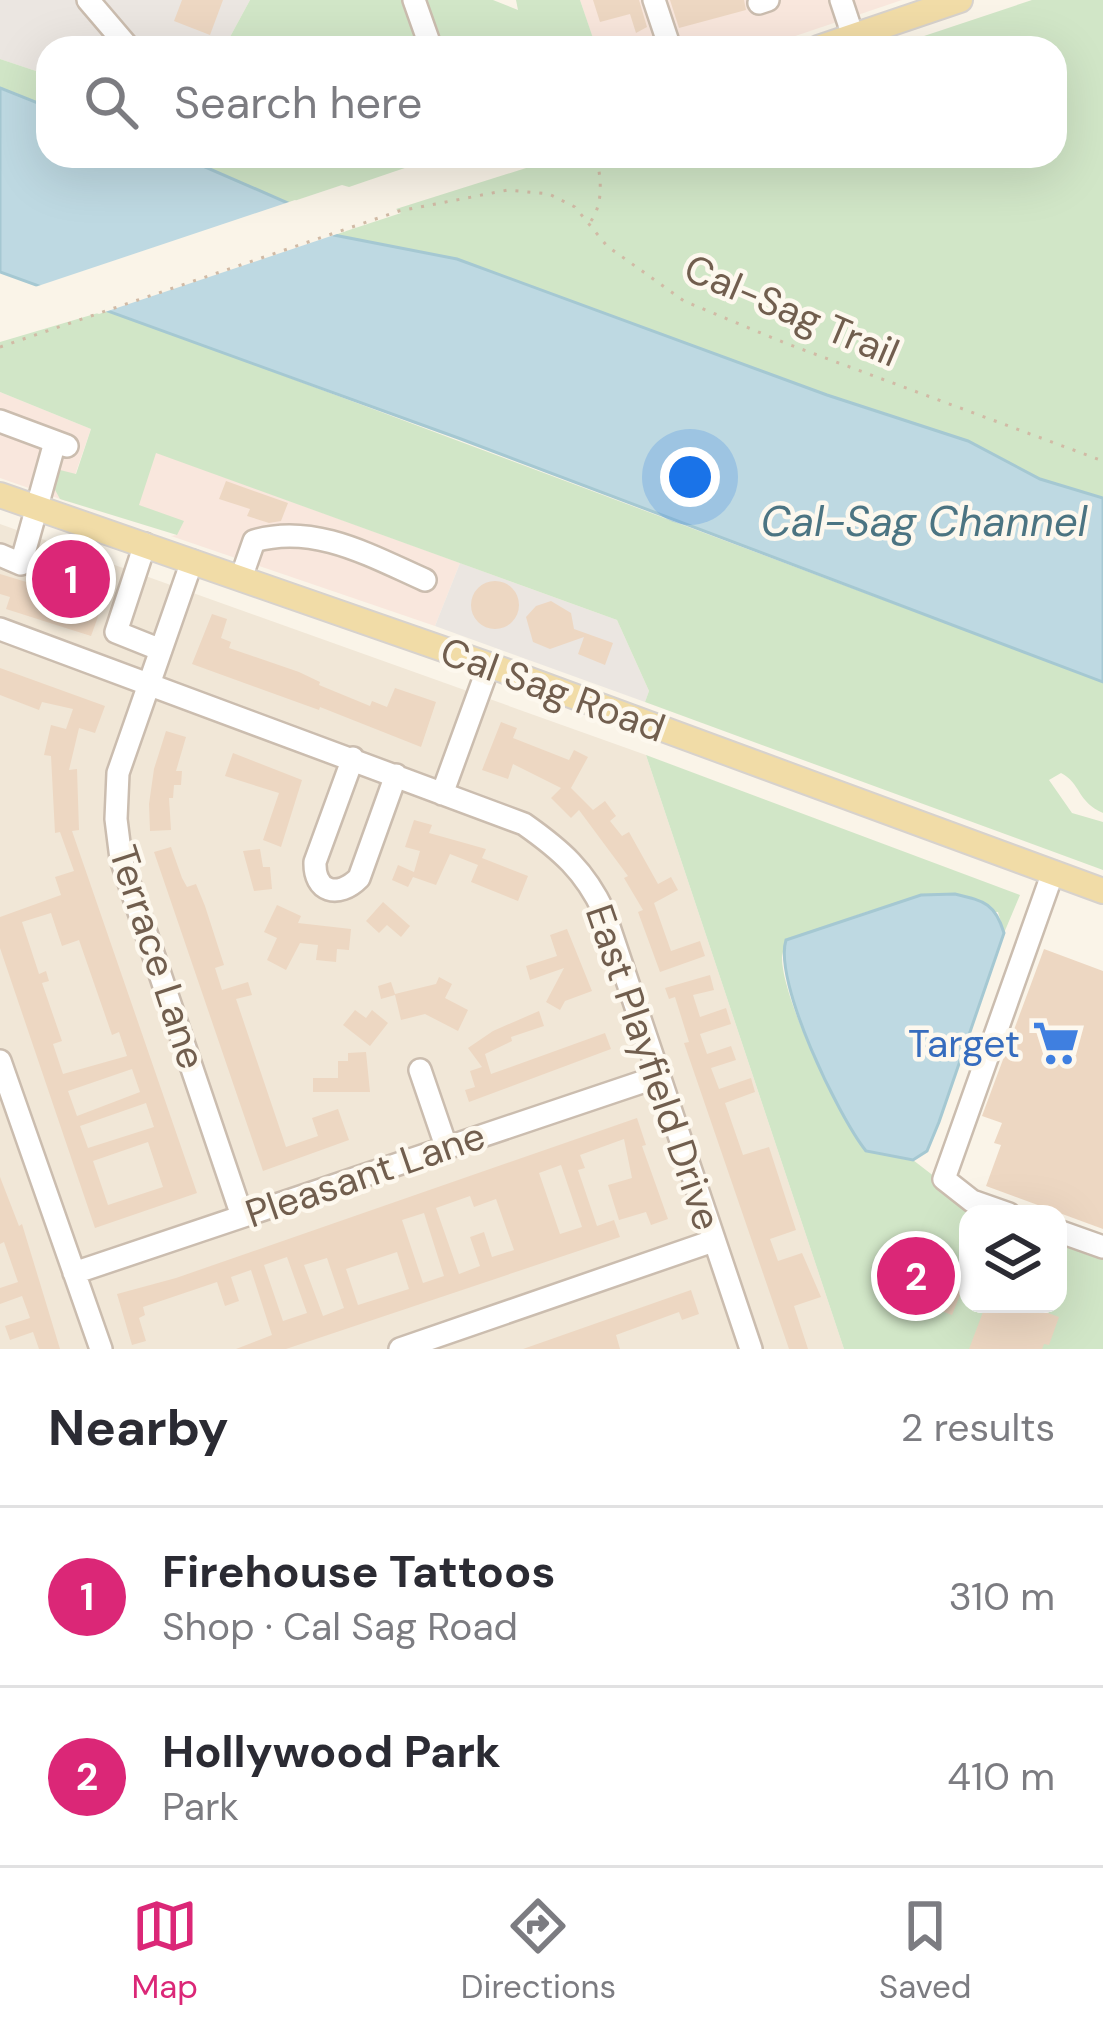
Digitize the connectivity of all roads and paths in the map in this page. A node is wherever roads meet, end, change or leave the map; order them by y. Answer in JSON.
{"nodes":[{"id":1,"x":88,"y":0,"type":"edge"},
{"id":2,"x":414,"y":0,"type":"edge"},
{"id":3,"x":654,"y":0,"type":"edge"},
{"id":4,"x":841,"y":0,"type":"edge"},
{"id":5,"x":954,"y":1,"type":"edge"},
{"id":6,"x":119,"y":36,"type":"edge"},
{"id":7,"x":426,"y":36,"type":"edge"},
{"id":8,"x":666,"y":36,"type":"edge"},
{"id":9,"x":853,"y":36,"type":"joint"},
{"id":10,"x":599,"y":168,"type":"edge"},
{"id":11,"x":590,"y":222,"type":"junction"},
{"id":12,"x":0,"y":347,"type":"edge"},
{"id":13,"x":0,"y":421,"type":"edge"},
{"id":14,"x":1103,"y":461,"type":"edge"},
{"id":15,"x":0,"y":495,"type":"edge"},
{"id":16,"x":38,"y":508,"type":"junction"},
{"id":17,"x":145,"y":544,"type":"junction"},
{"id":18,"x":0,"y":555,"type":"edge"},
{"id":19,"x":192,"y":561,"type":"junction"},
{"id":20,"x":241,"y":578,"type":"junction"},
{"id":21,"x":425,"y":580,"type":"dead end"},
{"id":22,"x":0,"y":629,"type":"edge"},
{"id":23,"x":161,"y":650,"type":"junction"},
{"id":24,"x":489,"y":665,"type":"junction"},
{"id":25,"x":148,"y":684,"type":"junction"},
{"id":26,"x":353,"y":758,"type":"junction"},
{"id":27,"x":396,"y":775,"type":"junction"},
{"id":28,"x":442,"y":794,"type":"junction"},
{"id":29,"x":1053,"y":872,"type":"junction"},
{"id":30,"x":1103,"y":891,"type":"edge"},
{"id":31,"x":0,"y":1061,"type":"edge"},
{"id":32,"x":420,"y":1070,"type":"dead end"},
{"id":33,"x":657,"y":1077,"type":"junction"},
{"id":34,"x":446,"y":1146,"type":"junction"},
{"id":35,"x":983,"y":1205,"type":"edge"},
{"id":36,"x":242,"y":1216,"type":"junction"},
{"id":37,"x":1067,"y":1235,"type":"edge"},
{"id":38,"x":713,"y":1241,"type":"junction"},
{"id":39,"x":1103,"y":1247,"type":"edge"},
{"id":40,"x":74,"y":1273,"type":"junction"},
{"id":41,"x":100,"y":1349,"type":"edge"},
{"id":42,"x":400,"y":1349,"type":"edge"},
{"id":43,"x":751,"y":1349,"type":"edge"}],
"edges":[{"from":1,"to":6,"type":"street"},
{"from":2,"to":7,"type":"street"},
{"from":3,"to":8,"type":"street"},
{"from":4,"to":9,"type":"street"},
{"from":5,"to":9,"type":"main road"},
{"from":10,"to":11,"type":"path"},
{"from":11,"to":12,"type":"path","name":"Cal-Sag Trail"},
{"from":11,"to":14,"type":"path","name":"Cal-Sag Trail"},
{"from":13,"to":16,"type":"street"},
{"from":15,"to":16,"type":"main road","name":"Cal Sag Road"},
{"from":16,"to":17,"type":"main road","name":"Cal Sag Road"},
{"from":16,"to":18,"type":"street"},
{"from":17,"to":19,"type":"main road","name":"Cal Sag Road"},
{"from":17,"to":23,"type":"street"},
{"from":19,"to":20,"type":"main road","name":"Cal Sag Road"},
{"from":19,"to":23,"type":"street","name":"Terrace Lane"},
{"from":20,"to":21,"type":"street"},
{"from":20,"to":24,"type":"main road","name":"Cal Sag Road"},
{"from":22,"to":25,"type":"street","name":"East Playfield Drive"},
{"from":23,"to":25,"type":"street","name":"Terrace Lane"},
{"from":24,"to":28,"type":"street"},
{"from":24,"to":29,"type":"main road","name":"Cal Sag Road"},
{"from":25,"to":26,"type":"street","name":"East Playfield Drive"},
{"from":25,"to":36,"type":"street","name":"Terrace Lane"},
{"from":26,"to":27,"type":"street","name":"East Playfield Drive"},
{"from":26,"to":27,"type":"street"},
{"from":27,"to":28,"type":"street","name":"East Playfield Drive"},
{"from":28,"to":33,"type":"street","name":"East Playfield Drive"},
{"from":29,"to":30,"type":"main road","name":"Cal Sag Road"},
{"from":29,"to":35,"type":"street"},
{"from":31,"to":40,"type":"street"},
{"from":32,"to":34,"type":"street"},
{"from":33,"to":34,"type":"street","name":"Pleasant Lane"},
{"from":33,"to":38,"type":"street","name":"East Playfield Drive"},
{"from":34,"to":36,"type":"street","name":"Pleasant Lane"},
{"from":36,"to":40,"type":"street","name":"Pleasant Lane"},
{"from":37,"to":39,"type":"street"},
{"from":38,"to":42,"type":"street"},
{"from":38,"to":43,"type":"street","name":"East Playfield Drive"},
{"from":40,"to":41,"type":"street"}]}
